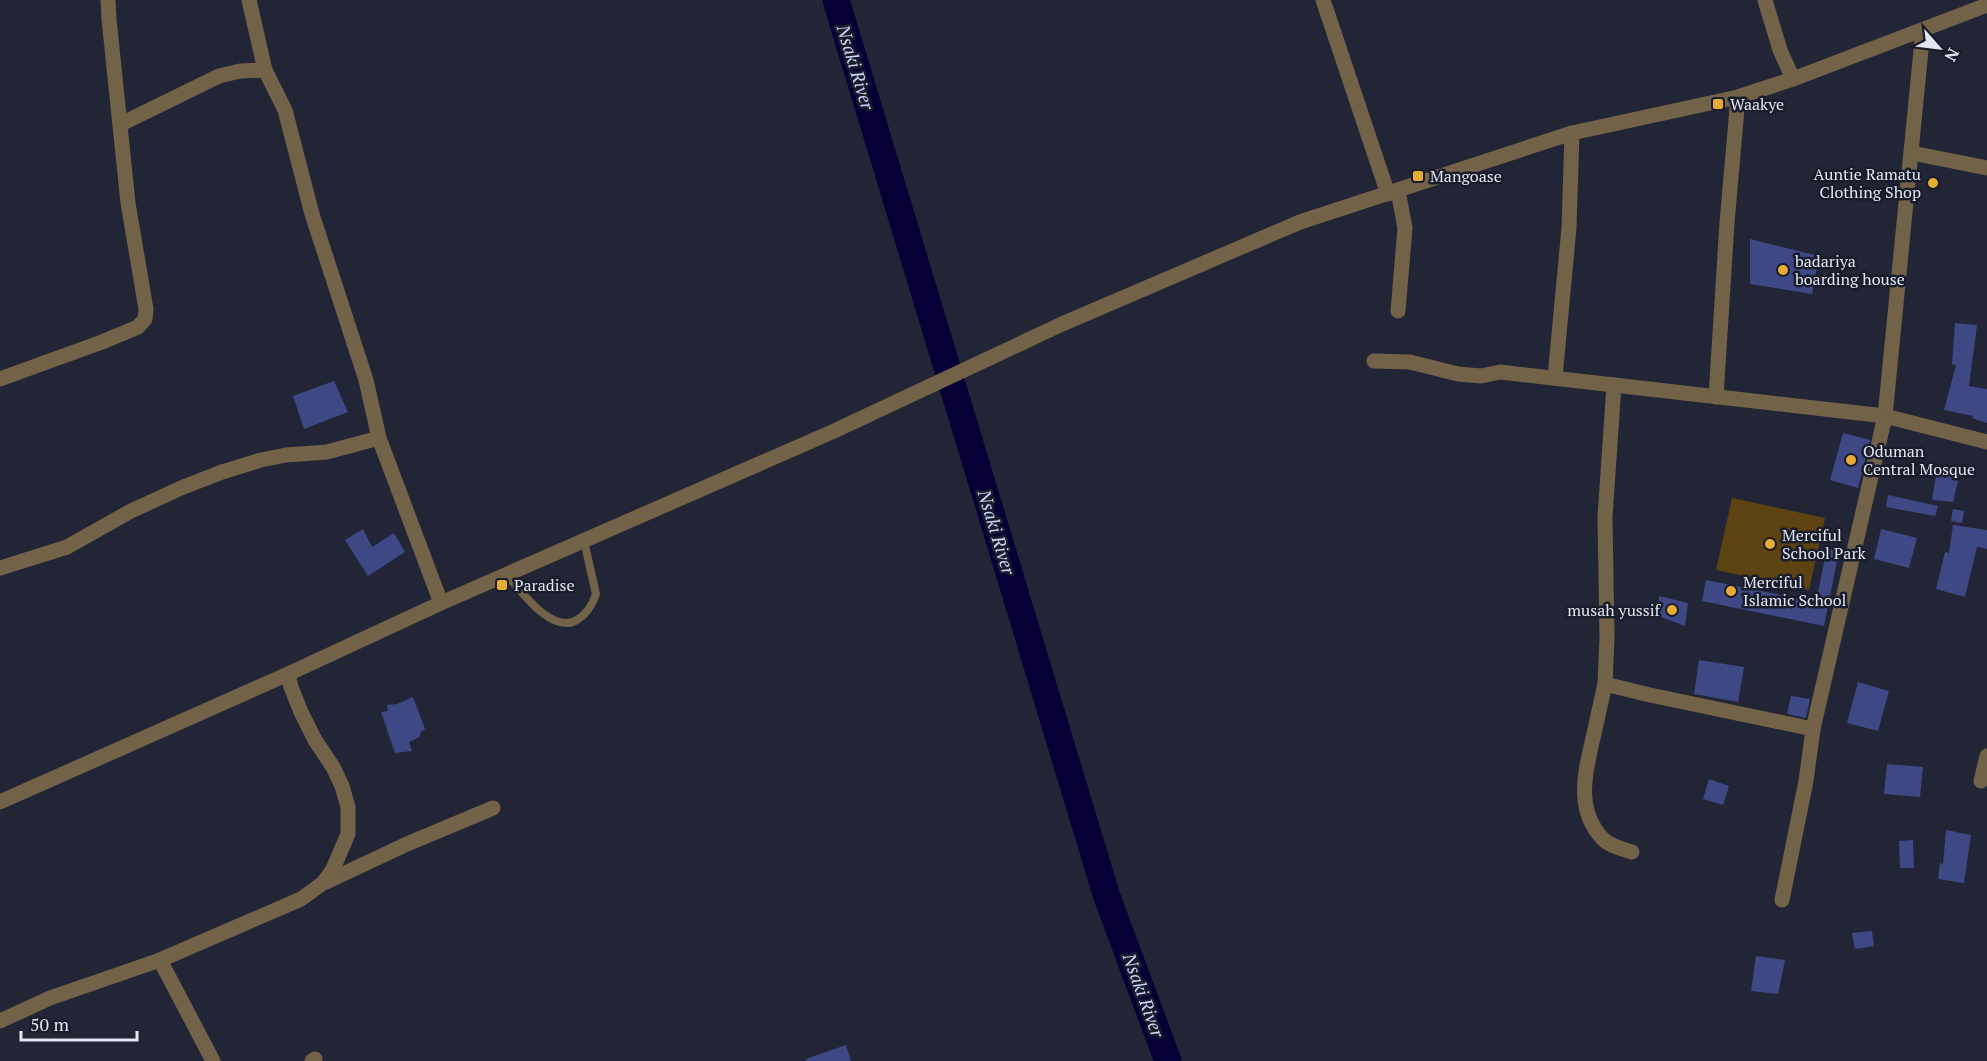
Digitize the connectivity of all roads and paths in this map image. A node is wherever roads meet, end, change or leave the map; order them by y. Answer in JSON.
{"nodes":[{"id":1,"x":108,"y":0,"type":"edge"},
{"id":2,"x":249,"y":0,"type":"edge"},
{"id":3,"x":1323,"y":0,"type":"edge"},
{"id":4,"x":1765,"y":0,"type":"edge"},
{"id":5,"x":1987,"y":5,"type":"edge"},
{"id":6,"x":1923,"y":30,"type":"junction"},
{"id":7,"x":265,"y":70,"type":"junction"},
{"id":8,"x":1793,"y":79,"type":"junction"},
{"id":9,"x":1738,"y":97,"type":"junction"},
{"id":10,"x":121,"y":124,"type":"junction"},
{"id":11,"x":1572,"y":134,"type":"junction"},
{"id":12,"x":1912,"y":153,"type":"junction"},
{"id":13,"x":1987,"y":168,"type":"edge"},
{"id":14,"x":1393,"y":192,"type":"junction"},
{"id":15,"x":1398,"y":311,"type":"dead end"},
{"id":16,"x":1374,"y":361,"type":"dead end"},
{"id":17,"x":1555,"y":377,"type":"junction"},
{"id":18,"x":0,"y":379,"type":"edge"},
{"id":19,"x":1614,"y":385,"type":"junction"},
{"id":20,"x":1716,"y":397,"type":"junction"},
{"id":21,"x":1885,"y":416,"type":"junction"},
{"id":22,"x":379,"y":438,"type":"junction"},
{"id":23,"x":1987,"y":442,"type":"edge"},
{"id":24,"x":584,"y":541,"type":"junction"},
{"id":25,"x":0,"y":568,"type":"edge"},
{"id":26,"x":507,"y":574,"type":"junction"},
{"id":27,"x":441,"y":603,"type":"junction"},
{"id":28,"x":288,"y":674,"type":"junction"},
{"id":29,"x":1605,"y":684,"type":"junction"},
{"id":30,"x":1813,"y":729,"type":"junction"},
{"id":31,"x":1987,"y":756,"type":"edge"},
{"id":32,"x":1981,"y":781,"type":"dead end"},
{"id":33,"x":0,"y":802,"type":"edge"},
{"id":34,"x":493,"y":808,"type":"dead end"},
{"id":35,"x":1632,"y":852,"type":"dead end"},
{"id":36,"x":323,"y":883,"type":"junction"},
{"id":37,"x":1782,"y":900,"type":"dead end"},
{"id":38,"x":160,"y":960,"type":"junction"},
{"id":39,"x":0,"y":1021,"type":"edge"},
{"id":40,"x":213,"y":1061,"type":"edge"}],
"edges":[{"from":1,"to":10,"type":"street"},
{"from":2,"to":7,"type":"street"},
{"from":3,"to":14,"type":"street"},
{"from":4,"to":8,"type":"street"},
{"from":5,"to":6,"type":"street"},
{"from":6,"to":8,"type":"street"},
{"from":6,"to":12,"type":"street"},
{"from":7,"to":10,"type":"street"},
{"from":7,"to":22,"type":"street"},
{"from":8,"to":9,"type":"street"},
{"from":9,"to":11,"type":"street"},
{"from":9,"to":20,"type":"street"},
{"from":10,"to":18,"type":"street"},
{"from":11,"to":14,"type":"street"},
{"from":11,"to":17,"type":"street"},
{"from":12,"to":13,"type":"street"},
{"from":12,"to":21,"type":"street"},
{"from":14,"to":15,"type":"street"},
{"from":14,"to":24,"type":"street"},
{"from":16,"to":17,"type":"street"},
{"from":17,"to":19,"type":"street"},
{"from":19,"to":20,"type":"street"},
{"from":19,"to":29,"type":"street"},
{"from":20,"to":21,"type":"street"},
{"from":21,"to":23,"type":"street"},
{"from":21,"to":30,"type":"street"},
{"from":22,"to":25,"type":"street"},
{"from":22,"to":27,"type":"street"},
{"from":24,"to":26,"type":"street"},
{"from":24,"to":26,"type":"lane"},
{"from":26,"to":27,"type":"street"},
{"from":27,"to":28,"type":"street"},
{"from":28,"to":33,"type":"street"},
{"from":28,"to":36,"type":"street"},
{"from":29,"to":30,"type":"street"},
{"from":29,"to":35,"type":"street"},
{"from":30,"to":37,"type":"street"},
{"from":31,"to":32,"type":"street"},
{"from":34,"to":36,"type":"street"},
{"from":36,"to":38,"type":"street"},
{"from":38,"to":39,"type":"street"},
{"from":38,"to":40,"type":"street"}]}
